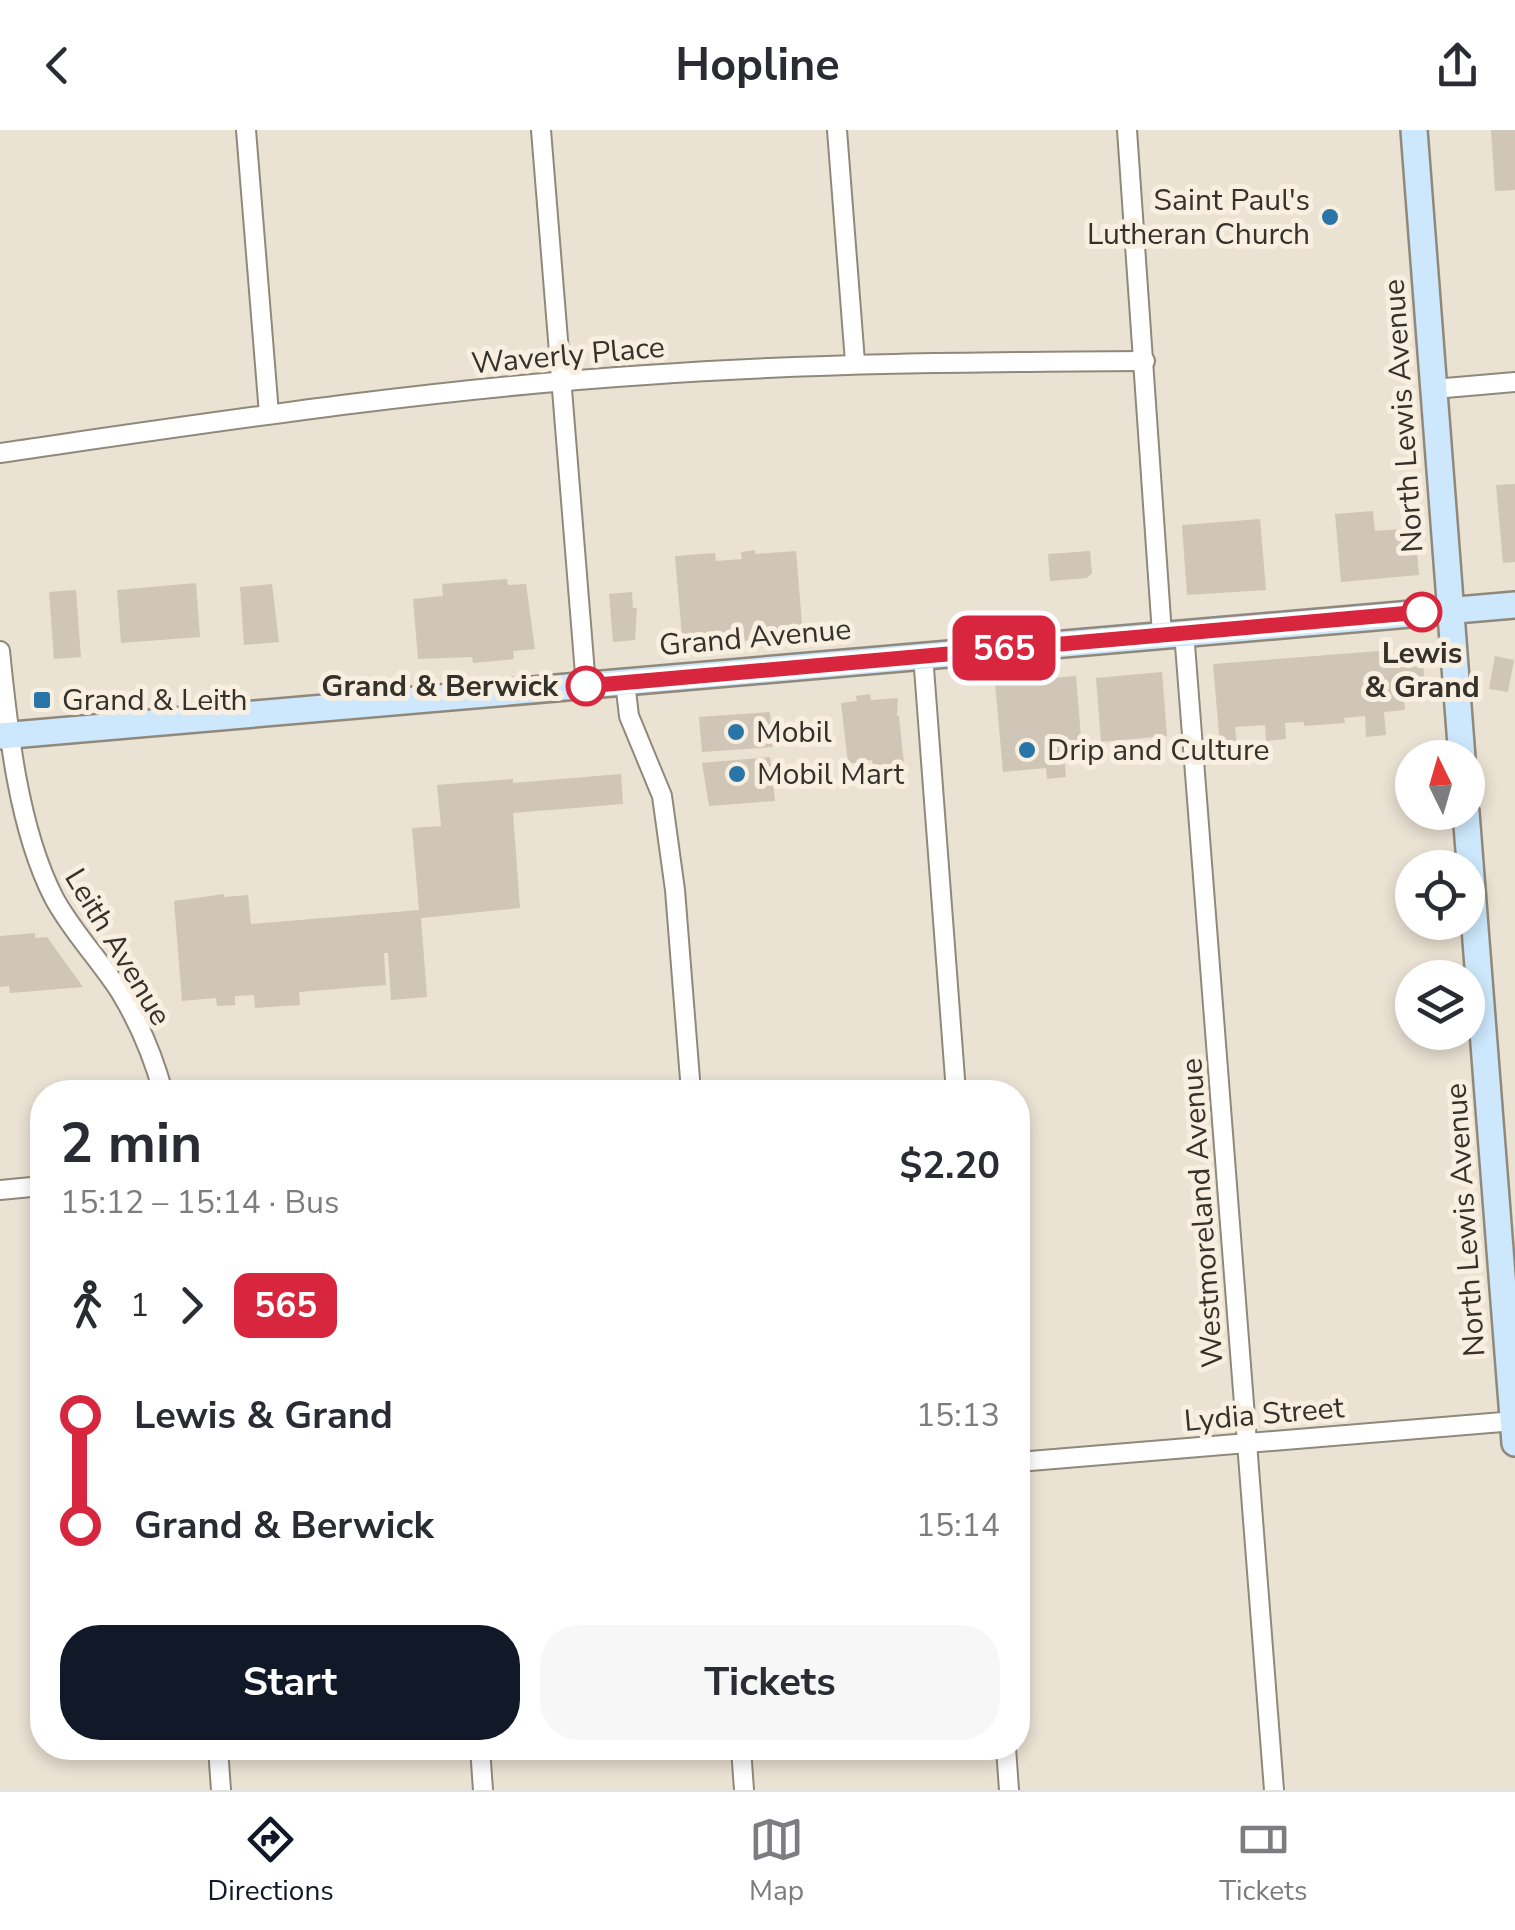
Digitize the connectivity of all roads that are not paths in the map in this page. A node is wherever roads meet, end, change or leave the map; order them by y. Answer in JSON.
{"nodes":[{"id":1,"x":246,"y":130,"type":"edge"},
{"id":2,"x":541,"y":130,"type":"edge"},
{"id":3,"x":837,"y":130,"type":"edge"},
{"id":4,"x":1127,"y":130,"type":"edge"},
{"id":5,"x":1414,"y":130,"type":"edge"},
{"id":6,"x":1145,"y":361,"type":"junction"},
{"id":7,"x":855,"y":362,"type":"junction"},
{"id":8,"x":560,"y":382,"type":"junction"},
{"id":9,"x":1515,"y":382,"type":"edge"},
{"id":10,"x":1434,"y":389,"type":"junction"},
{"id":11,"x":270,"y":414,"type":"junction"},
{"id":12,"x":0,"y":454,"type":"edge"},
{"id":13,"x":1515,"y":605,"type":"edge"},
{"id":14,"x":1450,"y":610,"type":"junction"},
{"id":15,"x":1173,"y":633,"type":"junction"},
{"id":16,"x":0,"y":651,"type":"edge"},
{"id":17,"x":922,"y":655,"type":"junction"},
{"id":18,"x":625,"y":682,"type":"junction"},
{"id":19,"x":586,"y":686,"type":"junction"},
{"id":20,"x":6,"y":735,"type":"edge"},
{"id":21,"x":1461,"y":740,"type":"edge"},
{"id":22,"x":1467,"y":830,"type":"edge"},
{"id":23,"x":158,"y":1080,"type":"edge"},
{"id":24,"x":689,"y":1080,"type":"edge"},
{"id":25,"x":955,"y":1080,"type":"edge"},
{"id":26,"x":30,"y":1187,"type":"edge"},
{"id":27,"x":0,"y":1190,"type":"edge"},
{"id":28,"x":1514,"y":1428,"type":"edge"},
{"id":29,"x":1247,"y":1443,"type":"junction"},
{"id":30,"x":1030,"y":1461,"type":"edge"},
{"id":31,"x":219,"y":1760,"type":"edge"},
{"id":32,"x":481,"y":1760,"type":"edge"},
{"id":33,"x":741,"y":1760,"type":"edge"},
{"id":34,"x":1007,"y":1760,"type":"edge"},
{"id":35,"x":221,"y":1790,"type":"edge"},
{"id":36,"x":483,"y":1790,"type":"edge"},
{"id":37,"x":744,"y":1790,"type":"edge"},
{"id":38,"x":1009,"y":1790,"type":"edge"},
{"id":39,"x":1274,"y":1790,"type":"edge"}],
"edges":[{"from":1,"to":11,"type":"street"},
{"from":2,"to":8,"type":"street"},
{"from":3,"to":7,"type":"street"},
{"from":4,"to":6,"type":"street","name":"Westmoreland Avenue"},
{"from":5,"to":10,"type":"main road","name":"North Lewis Avenue"},
{"from":6,"to":7,"type":"street","name":"Waverly Place"},
{"from":6,"to":15,"type":"street","name":"Westmoreland Avenue"},
{"from":7,"to":8,"type":"street","name":"Waverly Place"},
{"from":8,"to":11,"type":"street","name":"Waverly Place"},
{"from":8,"to":19,"type":"street"},
{"from":9,"to":10,"type":"street"},
{"from":10,"to":14,"type":"main road","name":"North Lewis Avenue"},
{"from":11,"to":12,"type":"street","name":"Waverly Place"},
{"from":13,"to":14,"type":"main road","name":"Grand Avenue"},
{"from":14,"to":15,"type":"main road","name":"Grand Avenue"},
{"from":14,"to":21,"type":"main road","name":"North Lewis Avenue"},
{"from":15,"to":17,"type":"main road","name":"Grand Avenue"},
{"from":15,"to":29,"type":"street","name":"Westmoreland Avenue"},
{"from":16,"to":20,"type":"street","name":"Leith Avenue"},
{"from":17,"to":18,"type":"main road","name":"Grand Avenue"},
{"from":17,"to":25,"type":"street"},
{"from":18,"to":19,"type":"main road","name":"Grand Avenue"},
{"from":18,"to":24,"type":"street"},
{"from":19,"to":20,"type":"main road","name":"Grand Avenue"},
{"from":20,"to":23,"type":"street","name":"Leith Avenue"},
{"from":22,"to":28,"type":"main road","name":"North Lewis Avenue"},
{"from":26,"to":27,"type":"street"},
{"from":28,"to":29,"type":"street","name":"Lydia Street"},
{"from":29,"to":30,"type":"street","name":"Lydia Street"},
{"from":29,"to":39,"type":"street","name":"Westmoreland Avenue"},
{"from":31,"to":35,"type":"street"},
{"from":32,"to":36,"type":"street"},
{"from":33,"to":37,"type":"street"},
{"from":34,"to":38,"type":"street"}]}
